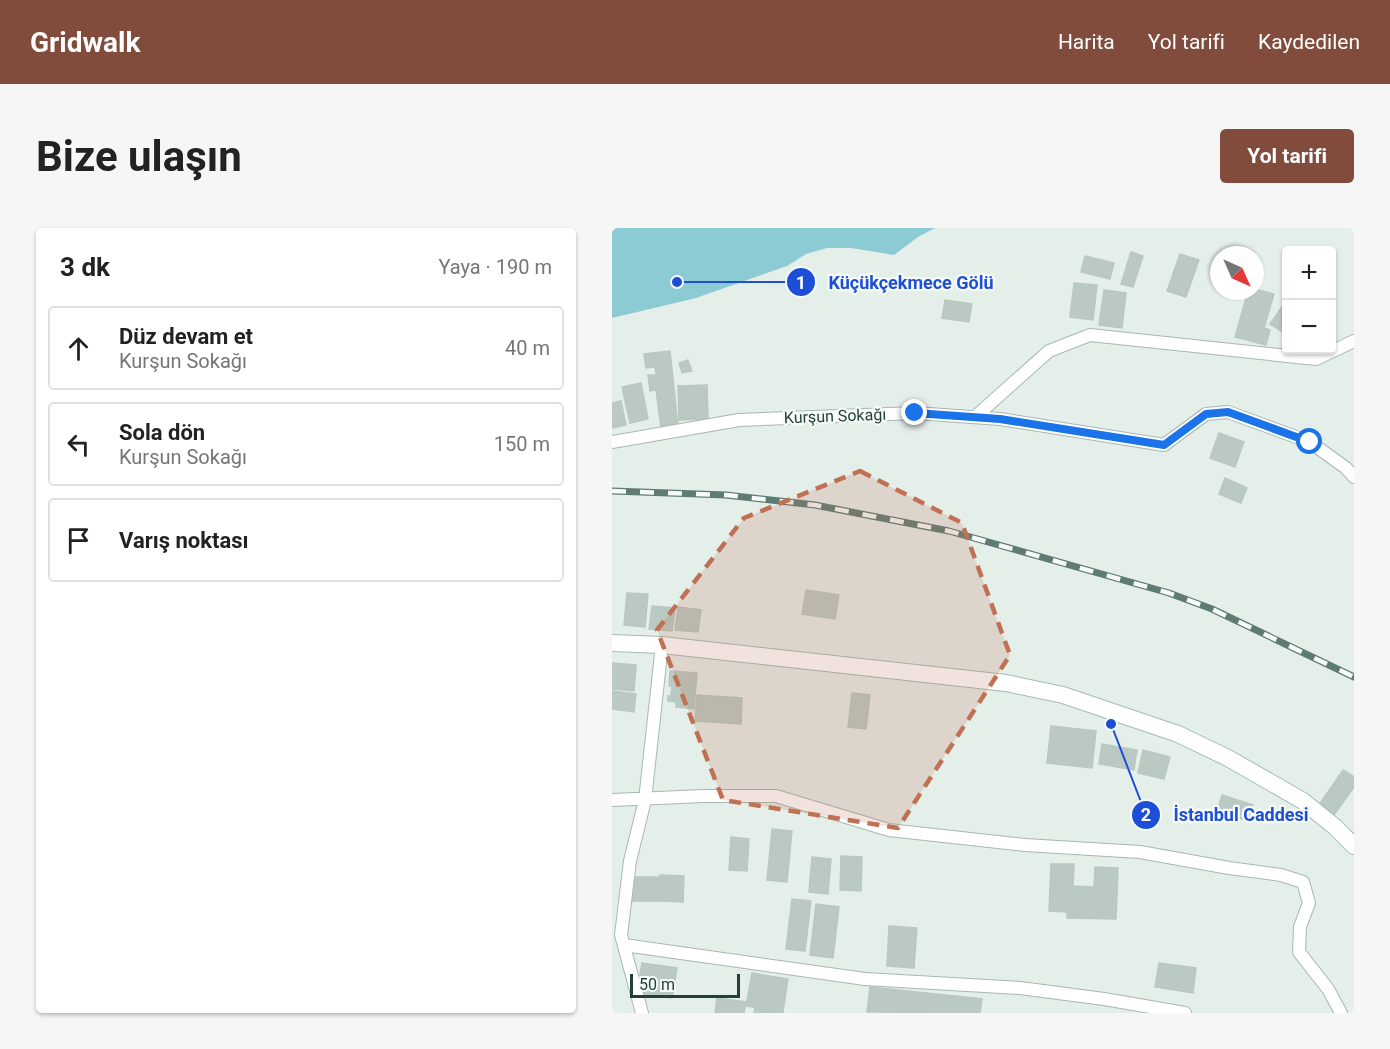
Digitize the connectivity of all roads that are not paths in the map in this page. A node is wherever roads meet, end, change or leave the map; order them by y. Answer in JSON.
{"nodes":[{"id":1,"x":1354,"y":341,"type":"edge"},
{"id":2,"x":975,"y":417,"type":"junction"},
{"id":3,"x":612,"y":442,"type":"edge"},
{"id":4,"x":1354,"y":477,"type":"edge"},
{"id":5,"x":612,"y":643,"type":"edge"},
{"id":6,"x":662,"y":645,"type":"junction"},
{"id":7,"x":612,"y":800,"type":"edge"},
{"id":8,"x":645,"y":800,"type":"junction"},
{"id":9,"x":1354,"y":846,"type":"edge"},
{"id":10,"x":619,"y":939,"type":"edge"},
{"id":11,"x":642,"y":1013,"type":"edge"},
{"id":12,"x":1185,"y":1013,"type":"edge"},
{"id":13,"x":1341,"y":1013,"type":"edge"}],
"edges":[{"from":1,"to":2,"type":"street"},
{"from":2,"to":3,"type":"street","name":"Kurşun Sokağı"},
{"from":2,"to":4,"type":"street","name":"Kurşun Sokağı"},
{"from":5,"to":6,"type":"street"},
{"from":6,"to":8,"type":"street"},
{"from":6,"to":9,"type":"street"},
{"from":7,"to":8,"type":"street"},
{"from":8,"to":10,"type":"street"},
{"from":8,"to":13,"type":"street"},
{"from":10,"to":11,"type":"street"},
{"from":10,"to":12,"type":"street"}]}
